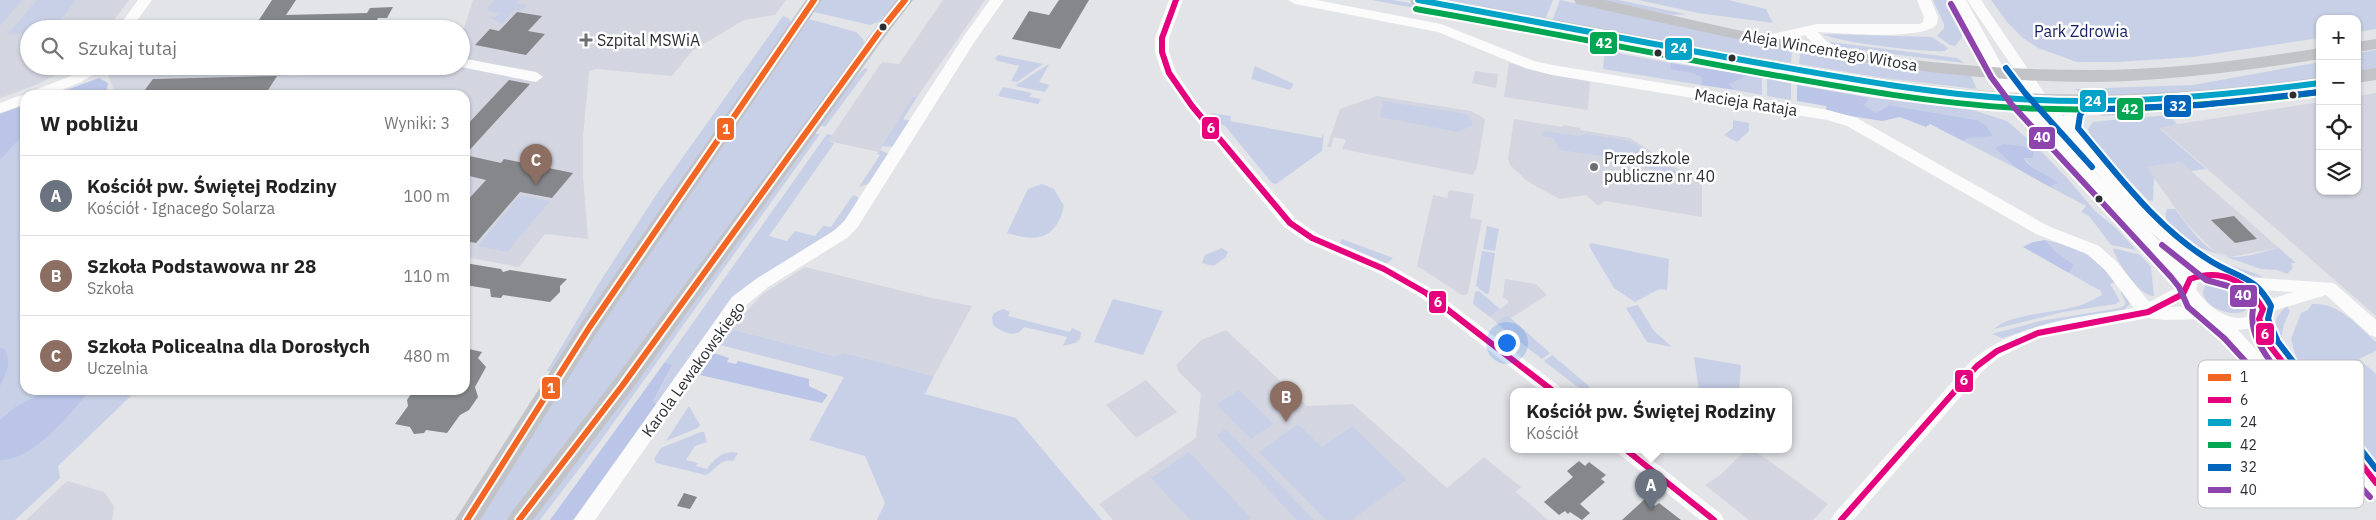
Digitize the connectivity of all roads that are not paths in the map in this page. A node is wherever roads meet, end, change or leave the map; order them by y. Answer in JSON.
{"nodes":[{"id":1,"x":145,"y":0,"type":"edge"},
{"id":2,"x":814,"y":0,"type":"edge"},
{"id":3,"x":905,"y":0,"type":"edge"},
{"id":4,"x":997,"y":0,"type":"edge"},
{"id":5,"x":1176,"y":0,"type":"edge"},
{"id":6,"x":1295,"y":0,"type":"edge"},
{"id":7,"x":1418,"y":0,"type":"edge"},
{"id":8,"x":1582,"y":0,"type":"edge"},
{"id":9,"x":1924,"y":0,"type":"edge"},
{"id":10,"x":1959,"y":0,"type":"edge"},
{"id":11,"x":1974,"y":0,"type":"edge"},
{"id":12,"x":131,"y":20,"type":"edge"},
{"id":13,"x":1811,"y":28,"type":"junction"},
{"id":14,"x":1764,"y":40,"type":"junction"},
{"id":15,"x":2376,"y":44,"type":"edge"},
{"id":16,"x":2361,"y":46,"type":"edge"},
{"id":17,"x":2316,"y":54,"type":"edge"},
{"id":18,"x":1842,"y":56,"type":"junction"},
{"id":19,"x":470,"y":64,"type":"edge"},
{"id":20,"x":1999,"y":73,"type":"junction"},
{"id":21,"x":2024,"y":74,"type":"junction"},
{"id":22,"x":2376,"y":74,"type":"edge"},
{"id":23,"x":83,"y":75,"type":"edge"},
{"id":24,"x":536,"y":76,"type":"dead end"},
{"id":25,"x":2361,"y":76,"type":"edge"},
{"id":26,"x":2316,"y":83,"type":"edge"},
{"id":27,"x":48,"y":90,"type":"edge"},
{"id":28,"x":2018,"y":99,"type":"junction"},
{"id":29,"x":2042,"y":100,"type":"junction"},
{"id":30,"x":20,"y":101,"type":"edge"},
{"id":31,"x":2080,"y":101,"type":"junction"},
{"id":32,"x":0,"y":108,"type":"edge"},
{"id":33,"x":2069,"y":132,"type":"junction"},
{"id":34,"x":2211,"y":273,"type":"junction"},
{"id":35,"x":2241,"y":283,"type":"junction"},
{"id":36,"x":2188,"y":287,"type":"junction"},
{"id":37,"x":2328,"y":287,"type":"junction"},
{"id":38,"x":2148,"y":312,"type":"junction"},
{"id":39,"x":2261,"y":314,"type":"junction"},
{"id":40,"x":2211,"y":315,"type":"junction"},
{"id":41,"x":2376,"y":330,"type":"edge"},
{"id":42,"x":2253,"y":360,"type":"edge"},
{"id":43,"x":2281,"y":360,"type":"edge"},
{"id":44,"x":1549,"y":388,"type":"edge"},
{"id":45,"x":1630,"y":453,"type":"edge"},
{"id":46,"x":2364,"y":468,"type":"edge"},
{"id":47,"x":2364,"y":478,"type":"edge"},
{"id":48,"x":2376,"y":484,"type":"edge"},
{"id":49,"x":2376,"y":491,"type":"edge"},
{"id":50,"x":467,"y":520,"type":"edge"},
{"id":51,"x":519,"y":520,"type":"edge"},
{"id":52,"x":584,"y":520,"type":"edge"},
{"id":53,"x":1714,"y":520,"type":"edge"},
{"id":54,"x":1841,"y":520,"type":"edge"}],
"edges":[{"from":1,"to":12,"type":"street"},
{"from":2,"to":50,"type":"main road"},
{"from":3,"to":51,"type":"main road"},
{"from":4,"to":52,"type":"street","name":"Karola Lewakowskiego"},
{"from":5,"to":44,"type":"street"},
{"from":6,"to":38,"type":"street","name":"Macieja Rataja"},
{"from":7,"to":28,"type":"main road","name":"Aleja Wincentego Witosa"},
{"from":8,"to":14,"type":"main road","name":"Aleja Wincentego Witosa"},
{"from":9,"to":13,"type":"street"},
{"from":10,"to":20,"type":"street"},
{"from":11,"to":21,"type":"street"},
{"from":13,"to":14,"type":"street"},
{"from":13,"to":18,"type":"street"},
{"from":14,"to":18,"type":"main road","name":"Aleja Wincentego Witosa"},
{"from":15,"to":16,"type":"main road"},
{"from":17,"to":21,"type":"main road","name":"Aleja Wincentego Witosa"},
{"from":18,"to":20,"type":"main road","name":"Aleja Wincentego Witosa"},
{"from":19,"to":24,"type":"street"},
{"from":20,"to":21,"type":"main road","name":"Aleja Wincentego Witosa"},
{"from":20,"to":28,"type":"street"},
{"from":21,"to":29,"type":"street"},
{"from":22,"to":25,"type":"main road"},
{"from":23,"to":27,"type":"street"},
{"from":26,"to":31,"type":"main road","name":"Aleja Wincentego Witosa"},
{"from":28,"to":29,"type":"main road","name":"Aleja Wincentego Witosa"},
{"from":28,"to":36,"type":"street"},
{"from":29,"to":31,"type":"main road","name":"Aleja Wincentego Witosa"},
{"from":29,"to":33,"type":"street"},
{"from":30,"to":32,"type":"street"},
{"from":31,"to":33,"type":"street"},
{"from":33,"to":34,"type":"street"},
{"from":34,"to":35,"type":"street"},
{"from":34,"to":36,"type":"street"},
{"from":35,"to":37,"type":"street"},
{"from":35,"to":39,"type":"street"},
{"from":36,"to":38,"type":"street"},
{"from":36,"to":40,"type":"street"},
{"from":37,"to":39,"type":"street"},
{"from":37,"to":41,"type":"street"},
{"from":38,"to":40,"type":"street"},
{"from":38,"to":54,"type":"street"},
{"from":39,"to":40,"type":"street"},
{"from":39,"to":43,"type":"street"},
{"from":40,"to":42,"type":"street"},
{"from":45,"to":53,"type":"street"},
{"from":46,"to":48,"type":"street"},
{"from":47,"to":49,"type":"street"}]}
